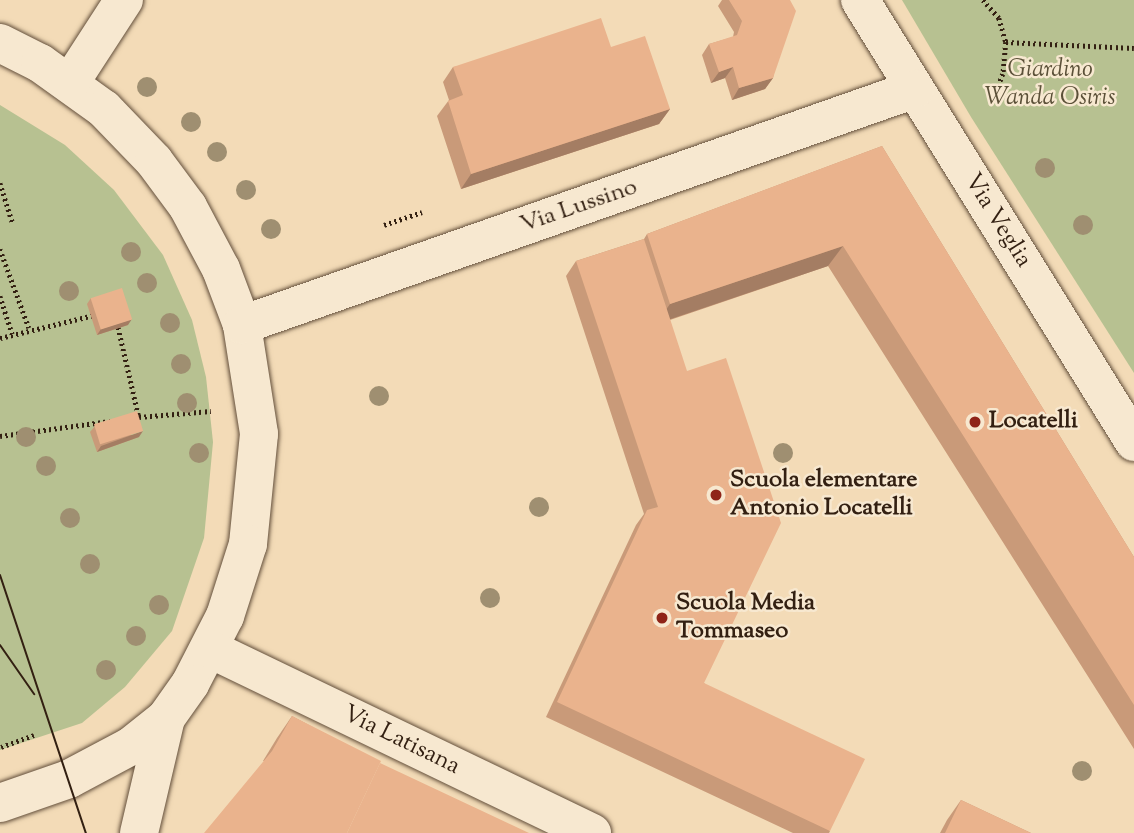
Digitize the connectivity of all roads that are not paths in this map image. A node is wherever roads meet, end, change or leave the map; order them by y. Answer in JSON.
{"nodes":[{"id":1,"x":124,"y":0,"type":"edge"},
{"id":2,"x":860,"y":0,"type":"edge"},
{"id":3,"x":0,"y":43,"type":"edge"},
{"id":4,"x":70,"y":83,"type":"junction"},
{"id":5,"x":915,"y":89,"type":"junction"},
{"id":6,"x":242,"y":325,"type":"junction"},
{"id":7,"x":1134,"y":442,"type":"edge"},
{"id":8,"x":210,"y":649,"type":"junction"},
{"id":9,"x":166,"y":718,"type":"junction"},
{"id":10,"x":0,"y":803,"type":"edge"},
{"id":11,"x":139,"y":833,"type":"edge"},
{"id":12,"x":592,"y":833,"type":"edge"}],
"edges":[{"from":1,"to":4,"type":"street"},
{"from":2,"to":5,"type":"street","name":"Via Veglia"},
{"from":3,"to":4,"type":"street"},
{"from":4,"to":6,"type":"street"},
{"from":5,"to":6,"type":"street","name":"Via Lussino"},
{"from":5,"to":7,"type":"street","name":"Via Veglia"},
{"from":6,"to":8,"type":"street"},
{"from":8,"to":9,"type":"street"},
{"from":8,"to":12,"type":"street","name":"Via Latisana"},
{"from":9,"to":10,"type":"street"},
{"from":9,"to":11,"type":"street"}]}
